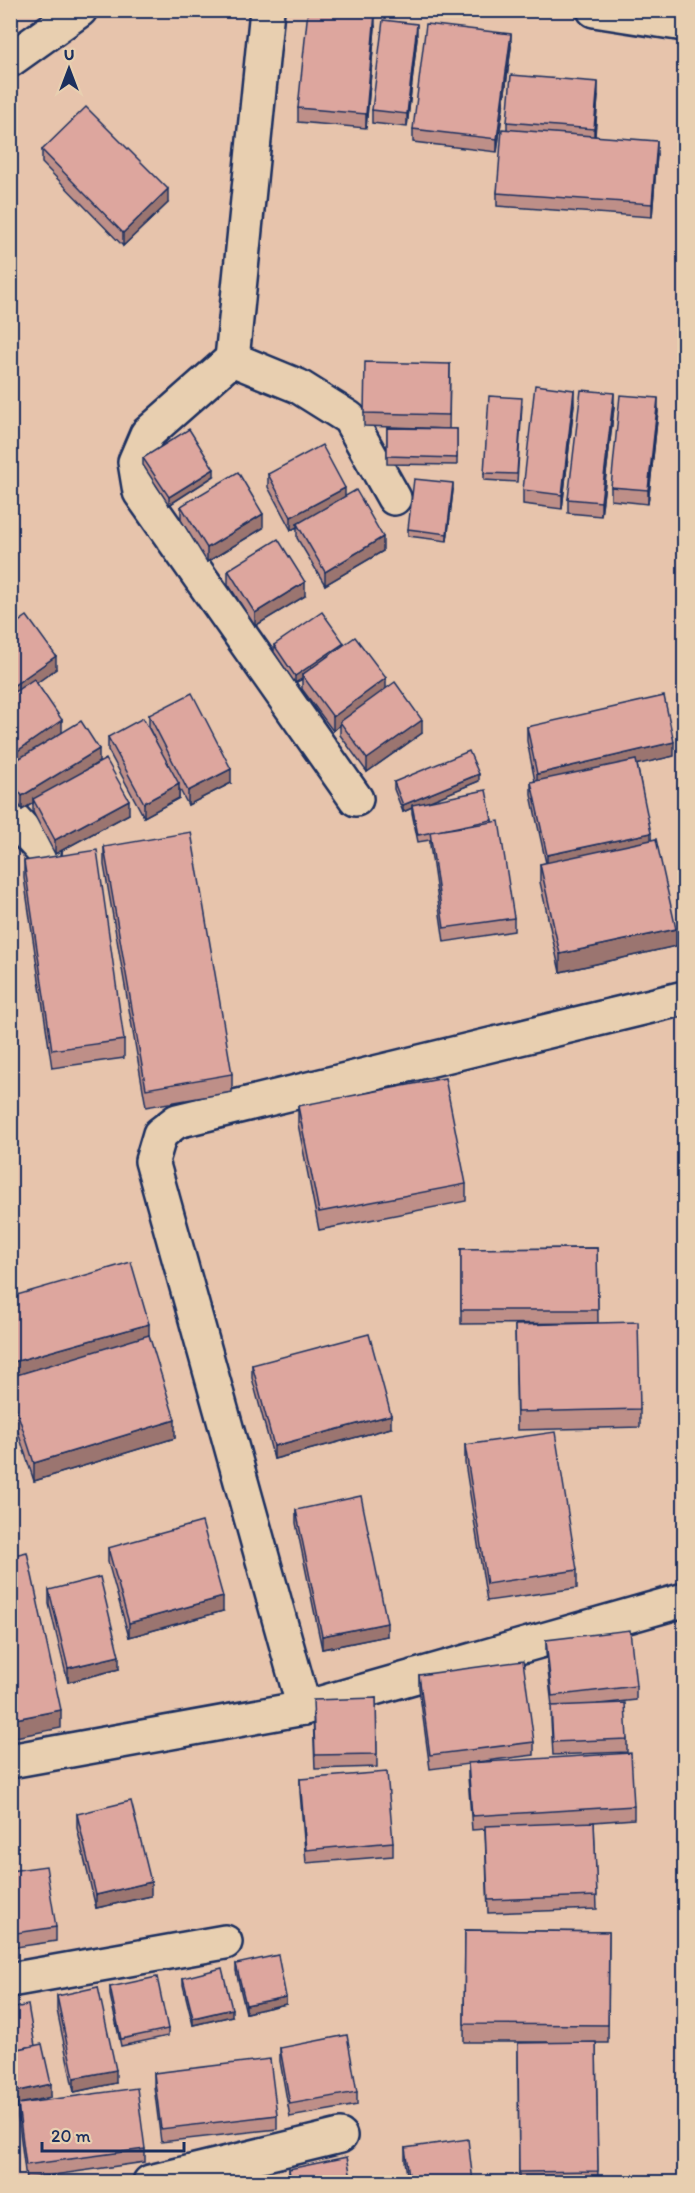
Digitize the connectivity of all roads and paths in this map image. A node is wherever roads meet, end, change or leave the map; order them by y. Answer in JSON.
{"nodes":[{"id":1,"x":80,"y":10,"type":"edge"},
{"id":2,"x":267,"y":10,"type":"edge"},
{"id":3,"x":594,"y":10,"type":"edge"},
{"id":4,"x":684,"y":24,"type":"edge"},
{"id":5,"x":10,"y":60,"type":"edge"},
{"id":6,"x":232,"y":358,"type":"junction"},
{"id":7,"x":394,"y":498,"type":"dead end"},
{"id":8,"x":356,"y":799,"type":"dead end"},
{"id":9,"x":10,"y":815,"type":"edge"},
{"id":10,"x":44,"y":852,"type":"dead end"},
{"id":11,"x":684,"y":998,"type":"edge"},
{"id":12,"x":684,"y":1600,"type":"edge"},
{"id":13,"x":304,"y":1708,"type":"junction"},
{"id":14,"x":10,"y":1761,"type":"edge"},
{"id":15,"x":225,"y":1942,"type":"dead end"},
{"id":16,"x":10,"y":1980,"type":"edge"},
{"id":17,"x":340,"y":2136,"type":"dead end"},
{"id":18,"x":150,"y":2182,"type":"edge"}],
"edges":[{"from":1,"to":5,"type":"street"},
{"from":2,"to":6,"type":"street"},
{"from":3,"to":4,"type":"street"},
{"from":6,"to":7,"type":"street"},
{"from":6,"to":8,"type":"street"},
{"from":9,"to":10,"type":"street"},
{"from":11,"to":13,"type":"street"},
{"from":12,"to":13,"type":"street"},
{"from":13,"to":14,"type":"street"},
{"from":15,"to":16,"type":"street"},
{"from":17,"to":18,"type":"street"}]}
